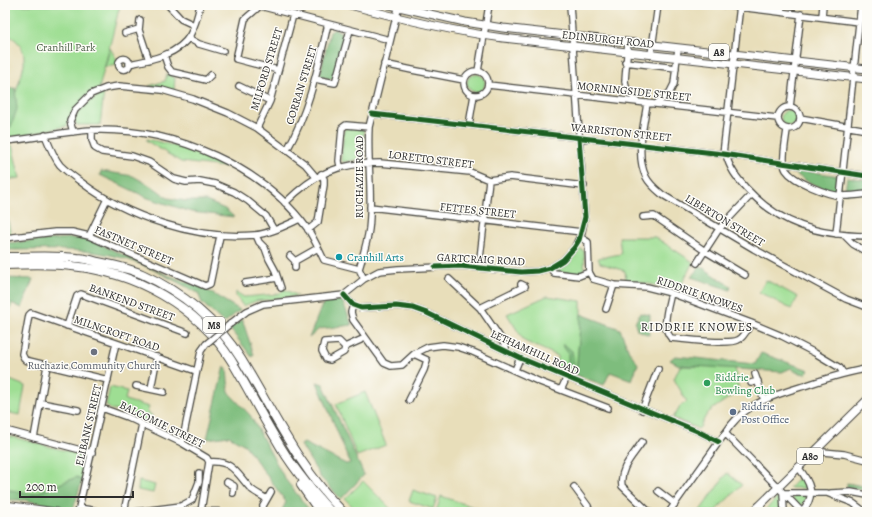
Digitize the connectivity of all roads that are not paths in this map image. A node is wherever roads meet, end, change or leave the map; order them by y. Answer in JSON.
{"nodes":[{"id":1,"x":168,"y":5,"type":"edge"},
{"id":2,"x":200,"y":5,"type":"edge"},
{"id":3,"x":350,"y":5,"type":"edge"},
{"id":4,"x":390,"y":5,"type":"edge"},
{"id":5,"x":488,"y":5,"type":"edge"},
{"id":6,"x":570,"y":5,"type":"edge"},
{"id":7,"x":658,"y":5,"type":"edge"},
{"id":8,"x":722,"y":5,"type":"edge"},
{"id":9,"x":782,"y":5,"type":"edge"},
{"id":10,"x":823,"y":5,"type":"edge"},
{"id":11,"x":862,"y":5,"type":"edge"},
{"id":12,"x":399,"y":6,"type":"edge"},
{"id":13,"x":739,"y":6,"type":"edge"},
{"id":14,"x":781,"y":12,"type":"junction"},
{"id":15,"x":800,"y":14,"type":"junction"},
{"id":16,"x":293,"y":15,"type":"junction"},
{"id":17,"x":396,"y":17,"type":"junction"},
{"id":18,"x":822,"y":17,"type":"junction"},
{"id":19,"x":140,"y":20,"type":"dead end"},
{"id":20,"x":859,"y":22,"type":"junction"},
{"id":21,"x":328,"y":24,"type":"junction"},
{"id":22,"x":194,"y":25,"type":"junction"},
{"id":23,"x":485,"y":25,"type":"junction"},
{"id":24,"x":139,"y":29,"type":"junction"},
{"id":25,"x":350,"y":30,"type":"junction"},
{"id":26,"x":125,"y":33,"type":"dead end"},
{"id":27,"x":484,"y":35,"type":"junction"},
{"id":28,"x":572,"y":36,"type":"junction"},
{"id":29,"x":188,"y":38,"type":"junction"},
{"id":30,"x":390,"y":40,"type":"junction"},
{"id":31,"x":628,"y":42,"type":"junction"},
{"id":32,"x":653,"y":45,"type":"junction"},
{"id":33,"x":572,"y":46,"type":"junction"},
{"id":34,"x":678,"y":48,"type":"junction"},
{"id":35,"x":223,"y":51,"type":"dead end"},
{"id":36,"x":626,"y":52,"type":"junction"},
{"id":37,"x":733,"y":54,"type":"junction"},
{"id":38,"x":164,"y":55,"type":"junction"},
{"id":39,"x":651,"y":55,"type":"junction"},
{"id":40,"x":677,"y":58,"type":"junction"},
{"id":41,"x":148,"y":60,"type":"junction"},
{"id":42,"x":795,"y":61,"type":"junction"},
{"id":43,"x":625,"y":62,"type":"junction"},
{"id":44,"x":129,"y":64,"type":"dead end"},
{"id":45,"x":384,"y":64,"type":"junction"},
{"id":46,"x":732,"y":64,"type":"junction"},
{"id":47,"x":856,"y":67,"type":"junction"},
{"id":48,"x":676,"y":68,"type":"junction"},
{"id":49,"x":867,"y":69,"type":"edge"},
{"id":50,"x":278,"y":70,"type":"junction"},
{"id":51,"x":478,"y":71,"type":"junction"},
{"id":52,"x":794,"y":71,"type":"junction"},
{"id":53,"x":211,"y":75,"type":"dead end"},
{"id":54,"x":854,"y":78,"type":"junction"},
{"id":55,"x":315,"y":79,"type":"junction"},
{"id":56,"x":867,"y":79,"type":"edge"},
{"id":57,"x":464,"y":80,"type":"junction"},
{"id":58,"x":488,"y":85,"type":"junction"},
{"id":59,"x":241,"y":88,"type":"dead end"},
{"id":60,"x":474,"y":95,"type":"junction"},
{"id":61,"x":576,"y":95,"type":"junction"},
{"id":62,"x":270,"y":101,"type":"junction"},
{"id":63,"x":636,"y":102,"type":"junction"},
{"id":64,"x":647,"y":103,"type":"junction"},
{"id":65,"x":656,"y":104,"type":"junction"},
{"id":66,"x":790,"y":107,"type":"junction"},
{"id":67,"x":728,"y":112,"type":"junction"},
{"id":68,"x":372,"y":114,"type":"junction"},
{"id":69,"x":777,"y":118,"type":"junction"},
{"id":70,"x":800,"y":118,"type":"junction"},
{"id":71,"x":469,"y":125,"type":"junction"},
{"id":72,"x":849,"y":126,"type":"junction"},
{"id":73,"x":369,"y":127,"type":"junction"},
{"id":74,"x":257,"y":128,"type":"junction"},
{"id":75,"x":92,"y":130,"type":"junction"},
{"id":76,"x":787,"y":130,"type":"junction"},
{"id":77,"x":867,"y":130,"type":"edge"},
{"id":78,"x":72,"y":132,"type":"junction"},
{"id":79,"x":45,"y":135,"type":"junction"},
{"id":80,"x":579,"y":138,"type":"junction"},
{"id":81,"x":5,"y":141,"type":"edge"},
{"id":82,"x":642,"y":145,"type":"junction"},
{"id":83,"x":287,"y":150,"type":"junction"},
{"id":84,"x":725,"y":154,"type":"junction"},
{"id":85,"x":369,"y":163,"type":"junction"},
{"id":86,"x":784,"y":163,"type":"junction"},
{"id":87,"x":340,"y":166,"type":"junction"},
{"id":88,"x":844,"y":173,"type":"junction"},
{"id":89,"x":319,"y":175,"type":"junction"},
{"id":90,"x":867,"y":176,"type":"edge"},
{"id":91,"x":489,"y":180,"type":"junction"},
{"id":92,"x":584,"y":186,"type":"junction"},
{"id":93,"x":752,"y":194,"type":"junction"},
{"id":94,"x":867,"y":194,"type":"edge"},
{"id":95,"x":841,"y":196,"type":"junction"},
{"id":96,"x":107,"y":200,"type":"junction"},
{"id":97,"x":285,"y":203,"type":"junction"},
{"id":98,"x":370,"y":208,"type":"junction"},
{"id":99,"x":643,"y":217,"type":"dead end"},
{"id":100,"x":300,"y":219,"type":"junction"},
{"id":101,"x":484,"y":220,"type":"junction"},
{"id":102,"x":719,"y":229,"type":"junction"},
{"id":103,"x":274,"y":230,"type":"junction"},
{"id":104,"x":308,"y":230,"type":"junction"},
{"id":105,"x":836,"y":234,"type":"junction"},
{"id":106,"x":256,"y":235,"type":"junction"},
{"id":107,"x":89,"y":236,"type":"junction"},
{"id":108,"x":220,"y":236,"type":"junction"},
{"id":109,"x":581,"y":236,"type":"junction"},
{"id":110,"x":845,"y":236,"type":"junction"},
{"id":111,"x":867,"y":236,"type":"edge"},
{"id":112,"x":5,"y":238,"type":"edge"},
{"id":113,"x":318,"y":248,"type":"junction"},
{"id":114,"x":705,"y":251,"type":"junction"},
{"id":115,"x":867,"y":252,"type":"edge"},
{"id":116,"x":290,"y":256,"type":"dead end"},
{"id":117,"x":5,"y":257,"type":"edge"},
{"id":118,"x":295,"y":261,"type":"junction"},
{"id":119,"x":697,"y":263,"type":"dead end"},
{"id":120,"x":5,"y":265,"type":"edge"},
{"id":121,"x":479,"y":267,"type":"junction"},
{"id":122,"x":551,"y":267,"type":"junction"},
{"id":123,"x":295,"y":268,"type":"dead end"},
{"id":124,"x":359,"y":269,"type":"junction"},
{"id":125,"x":588,"y":272,"type":"junction"},
{"id":126,"x":745,"y":275,"type":"dead end"},
{"id":127,"x":277,"y":278,"type":"junction"},
{"id":128,"x":364,"y":279,"type":"junction"},
{"id":129,"x":449,"y":279,"type":"dead end"},
{"id":130,"x":245,"y":283,"type":"dead end"},
{"id":131,"x":531,"y":284,"type":"dead end"},
{"id":132,"x":614,"y":285,"type":"junction"},
{"id":133,"x":281,"y":288,"type":"dead end"},
{"id":134,"x":671,"y":293,"type":"junction"},
{"id":135,"x":344,"y":295,"type":"junction"},
{"id":136,"x":353,"y":305,"type":"junction"},
{"id":137,"x":867,"y":307,"type":"edge"},
{"id":138,"x":480,"y":308,"type":"junction"},
{"id":139,"x":606,"y":309,"type":"dead end"},
{"id":140,"x":751,"y":323,"type":"junction"},
{"id":141,"x":67,"y":326,"type":"junction"},
{"id":142,"x":187,"y":333,"type":"dead end"},
{"id":143,"x":365,"y":338,"type":"junction"},
{"id":144,"x":116,"y":343,"type":"junction"},
{"id":145,"x":345,"y":347,"type":"dead end"},
{"id":146,"x":506,"y":351,"type":"junction"},
{"id":147,"x":414,"y":354,"type":"junction"},
{"id":148,"x":157,"y":357,"type":"junction"},
{"id":149,"x":520,"y":358,"type":"junction"},
{"id":150,"x":47,"y":366,"type":"junction"},
{"id":151,"x":658,"y":368,"type":"dead end"},
{"id":152,"x":867,"y":369,"type":"edge"},
{"id":153,"x":515,"y":370,"type":"junction"},
{"id":154,"x":196,"y":371,"type":"junction"},
{"id":155,"x":843,"y":373,"type":"junction"},
{"id":156,"x":755,"y":374,"type":"dead end"},
{"id":157,"x":567,"y":377,"type":"junction"},
{"id":158,"x":108,"y":380,"type":"junction"},
{"id":159,"x":758,"y":381,"type":"junction"},
{"id":160,"x":752,"y":383,"type":"dead end"},
{"id":161,"x":136,"y":386,"type":"dead end"},
{"id":162,"x":151,"y":389,"type":"junction"},
{"id":163,"x":561,"y":390,"type":"junction"},
{"id":164,"x":164,"y":392,"type":"dead end"},
{"id":165,"x":409,"y":400,"type":"dead end"},
{"id":166,"x":764,"y":400,"type":"junction"},
{"id":167,"x":867,"y":401,"type":"edge"},
{"id":168,"x":41,"y":403,"type":"junction"},
{"id":169,"x":102,"y":408,"type":"junction"},
{"id":170,"x":608,"y":408,"type":"dead end"},
{"id":171,"x":78,"y":410,"type":"dead end"},
{"id":172,"x":642,"y":410,"type":"junction"},
{"id":173,"x":142,"y":424,"type":"junction"},
{"id":174,"x":5,"y":430,"type":"edge"},
{"id":175,"x":725,"y":433,"type":"junction"},
{"id":176,"x":34,"y":438,"type":"junction"},
{"id":177,"x":276,"y":440,"type":"junction"},
{"id":178,"x":642,"y":442,"type":"dead end"},
{"id":179,"x":719,"y":442,"type":"junction"},
{"id":180,"x":182,"y":443,"type":"junction"},
{"id":181,"x":817,"y":449,"type":"junction"},
{"id":182,"x":92,"y":453,"type":"junction"},
{"id":183,"x":867,"y":460,"type":"edge"},
{"id":184,"x":209,"y":462,"type":"junction"},
{"id":185,"x":798,"y":467,"type":"junction"},
{"id":186,"x":199,"y":473,"type":"dead end"},
{"id":187,"x":243,"y":478,"type":"junction"},
{"id":188,"x":199,"y":482,"type":"junction"},
{"id":189,"x":227,"y":482,"type":"dead end"},
{"id":190,"x":206,"y":483,"type":"junction"},
{"id":191,"x":234,"y":486,"type":"junction"},
{"id":192,"x":574,"y":487,"type":"dead end"},
{"id":193,"x":778,"y":487,"type":"junction"},
{"id":194,"x":658,"y":491,"type":"dead end"},
{"id":195,"x":271,"y":492,"type":"dead end"},
{"id":196,"x":233,"y":493,"type":"dead end"},
{"id":197,"x":784,"y":493,"type":"junction"},
{"id":198,"x":811,"y":493,"type":"junction"},
{"id":199,"x":827,"y":493,"type":"junction"},
{"id":200,"x":867,"y":495,"type":"edge"},
{"id":201,"x":267,"y":499,"type":"junction"},
{"id":202,"x":675,"y":504,"type":"junction"},
{"id":203,"x":5,"y":505,"type":"edge"},
{"id":204,"x":263,"y":506,"type":"dead end"},
{"id":205,"x":79,"y":510,"type":"edge"},
{"id":206,"x":758,"y":510,"type":"edge"},
{"id":207,"x":56,"y":512,"type":"edge"},
{"id":208,"x":103,"y":512,"type":"edge"},
{"id":209,"x":124,"y":512,"type":"edge"},
{"id":210,"x":135,"y":512,"type":"edge"},
{"id":211,"x":198,"y":512,"type":"edge"},
{"id":212,"x":218,"y":512,"type":"edge"},
{"id":213,"x":320,"y":512,"type":"edge"},
{"id":214,"x":331,"y":512,"type":"edge"},
{"id":215,"x":343,"y":512,"type":"edge"},
{"id":216,"x":590,"y":512,"type":"edge"},
{"id":217,"x":649,"y":512,"type":"edge"},
{"id":218,"x":669,"y":512,"type":"edge"},
{"id":219,"x":784,"y":512,"type":"edge"},
{"id":220,"x":802,"y":512,"type":"edge"},
{"id":221,"x":865,"y":512,"type":"edge"}],
"edges":[{"from":1,"to":22,"type":"street"},
{"from":2,"to":22,"type":"street"},
{"from":3,"to":17,"type":"main road","name":"EDINBURGH ROAD","number":"A8"},
{"from":4,"to":12,"type":"main road","name":"EDINBURGH ROAD","number":"A8"},
{"from":5,"to":23,"type":"street"},
{"from":6,"to":28,"type":"street","name":"GARTCRAIG ROAD"},
{"from":7,"to":32,"type":"street"},
{"from":8,"to":13,"type":"street"},
{"from":9,"to":14,"type":"street"},
{"from":10,"to":18,"type":"street"},
{"from":11,"to":20,"type":"street"},
{"from":12,"to":17,"type":"street","name":"RUCHAZIE ROAD"},
{"from":12,"to":23,"type":"main road","name":"EDINBURGH ROAD","number":"A8"},
{"from":13,"to":14,"type":"street"},
{"from":13,"to":37,"type":"street"},
{"from":14,"to":15,"type":"street"},
{"from":15,"to":18,"type":"street"},
{"from":15,"to":42,"type":"street"},
{"from":16,"to":21,"type":"street"},
{"from":16,"to":50,"type":"street","name":"MILFORD STREET"},
{"from":16,"to":50,"type":"street"},
{"from":17,"to":27,"type":"main road","name":"EDINBURGH ROAD","number":"A8"},
{"from":17,"to":30,"type":"street","name":"RUCHAZIE ROAD"},
{"from":18,"to":20,"type":"street"},
{"from":19,"to":24,"type":"street"},
{"from":20,"to":47,"type":"street"},
{"from":21,"to":25,"type":"street"},
{"from":21,"to":55,"type":"street","name":"CORRAN STREET"},
{"from":22,"to":29,"type":"street"},
{"from":23,"to":27,"type":"street"},
{"from":23,"to":28,"type":"main road","name":"EDINBURGH ROAD","number":"A8"},
{"from":24,"to":26,"type":"street"},
{"from":24,"to":41,"type":"street"},
{"from":25,"to":30,"type":"street"},
{"from":25,"to":55,"type":"street"},
{"from":27,"to":33,"type":"main road","name":"EDINBURGH ROAD","number":"A8"},
{"from":27,"to":51,"type":"street"},
{"from":28,"to":31,"type":"main road","name":"EDINBURGH ROAD","number":"A8"},
{"from":28,"to":33,"type":"street","name":"GARTCRAIG ROAD"},
{"from":29,"to":35,"type":"street"},
{"from":29,"to":38,"type":"street"},
{"from":30,"to":45,"type":"street","name":"RUCHAZIE ROAD"},
{"from":31,"to":32,"type":"main road","name":"EDINBURGH ROAD","number":"A8"},
{"from":31,"to":36,"type":"street"},
{"from":32,"to":34,"type":"main road","name":"EDINBURGH ROAD","number":"A8"},
{"from":32,"to":39,"type":"street"},
{"from":33,"to":36,"type":"main road","name":"EDINBURGH ROAD","number":"A8"},
{"from":33,"to":61,"type":"street","name":"GARTCRAIG ROAD"},
{"from":34,"to":37,"type":"main road","name":"EDINBURGH ROAD","number":"A8"},
{"from":34,"to":40,"type":"street"},
{"from":36,"to":39,"type":"main road","name":"EDINBURGH ROAD","number":"A8"},
{"from":36,"to":43,"type":"street"},
{"from":37,"to":42,"type":"main road","name":"EDINBURGH ROAD","number":"A8"},
{"from":37,"to":46,"type":"street"},
{"from":38,"to":41,"type":"street"},
{"from":38,"to":53,"type":"street"},
{"from":39,"to":40,"type":"main road","name":"EDINBURGH ROAD","number":"A8"},
{"from":40,"to":46,"type":"main road","name":"EDINBURGH ROAD","number":"A8"},
{"from":40,"to":48,"type":"street"},
{"from":41,"to":44,"type":"street"},
{"from":42,"to":47,"type":"main road","name":"EDINBURGH ROAD","number":"A8"},
{"from":42,"to":52,"type":"street"},
{"from":43,"to":48,"type":"street","name":"EDINBURGH ROAD"},
{"from":43,"to":63,"type":"street"},
{"from":45,"to":57,"type":"street"},
{"from":45,"to":68,"type":"street","name":"RUCHAZIE ROAD"},
{"from":46,"to":52,"type":"main road","name":"EDINBURGH ROAD","number":"A8"},
{"from":46,"to":67,"type":"street"},
{"from":47,"to":49,"type":"main road","name":"EDINBURGH ROAD","number":"A8"},
{"from":47,"to":54,"type":"street"},
{"from":48,"to":65,"type":"street"},
{"from":50,"to":62,"type":"street","name":"MILFORD STREET"},
{"from":51,"to":57,"type":"street"},
{"from":51,"to":58,"type":"street"},
{"from":52,"to":54,"type":"main road","name":"EDINBURGH ROAD","number":"A8"},
{"from":52,"to":66,"type":"street"},
{"from":54,"to":56,"type":"main road","name":"EDINBURGH ROAD","number":"A8"},
{"from":54,"to":72,"type":"street"},
{"from":55,"to":83,"type":"street","name":"CORRAN STREET"},
{"from":57,"to":60,"type":"street"},
{"from":58,"to":60,"type":"street"},
{"from":58,"to":61,"type":"street","name":"MORNINGSIDE STREET"},
{"from":59,"to":62,"type":"street"},
{"from":60,"to":71,"type":"street"},
{"from":61,"to":63,"type":"street","name":"MORNINGSIDE STREET"},
{"from":61,"to":80,"type":"street","name":"GARTCRAIG ROAD"},
{"from":62,"to":74,"type":"street","name":"MILFORD STREET"},
{"from":63,"to":64,"type":"street","name":"MORNINGSIDE STREET"},
{"from":64,"to":65,"type":"street","name":"MORNINGSIDE STREET"},
{"from":64,"to":82,"type":"street","name":"LIBERTON STREET"},
{"from":65,"to":67,"type":"street","name":"MORNINGSIDE STREET"},
{"from":66,"to":69,"type":"street"},
{"from":66,"to":70,"type":"street"},
{"from":67,"to":69,"type":"street","name":"MORNINGSIDE STREET"},
{"from":67,"to":84,"type":"street"},
{"from":68,"to":71,"type":"street","name":"WARRISTON STREET"},
{"from":68,"to":73,"type":"street","name":"RUCHAZIE ROAD"},
{"from":69,"to":76,"type":"street"},
{"from":70,"to":72,"type":"street"},
{"from":70,"to":76,"type":"street"},
{"from":71,"to":80,"type":"street","name":"WARRISTON STREET"},
{"from":72,"to":77,"type":"street"},
{"from":72,"to":88,"type":"street"},
{"from":73,"to":85,"type":"street","name":"RUCHAZIE ROAD"},
{"from":73,"to":87,"type":"street"},
{"from":74,"to":78,"type":"street"},
{"from":74,"to":83,"type":"street"},
{"from":75,"to":78,"type":"street"},
{"from":75,"to":97,"type":"street"},
{"from":75,"to":103,"type":"street"},
{"from":76,"to":86,"type":"street"},
{"from":78,"to":79,"type":"street"},
{"from":79,"to":81,"type":"street"},
{"from":79,"to":96,"type":"street"},
{"from":80,"to":82,"type":"street","name":"WARRISTON STREET"},
{"from":80,"to":92,"type":"street","name":"GARTCRAIG ROAD"},
{"from":82,"to":84,"type":"street","name":"WARRISTON STREET"},
{"from":82,"to":102,"type":"street","name":"LIBERTON STREET"},
{"from":83,"to":89,"type":"street"},
{"from":84,"to":86,"type":"street","name":"WARRISTON STREET"},
{"from":84,"to":93,"type":"street"},
{"from":85,"to":87,"type":"street","name":"LORETTO STREET"},
{"from":85,"to":91,"type":"street","name":"LORETTO STREET"},
{"from":85,"to":98,"type":"street","name":"RUCHAZIE ROAD"},
{"from":86,"to":88,"type":"street","name":"WARRISTON STREET"},
{"from":86,"to":95,"type":"street"},
{"from":87,"to":89,"type":"street","name":"LORETTO STREET"},
{"from":88,"to":90,"type":"street","name":"WARRISTON STREET"},
{"from":88,"to":95,"type":"street"},
{"from":89,"to":97,"type":"street","name":"LORETTO STREET"},
{"from":89,"to":104,"type":"street"},
{"from":91,"to":92,"type":"street"},
{"from":91,"to":101,"type":"street"},
{"from":92,"to":109,"type":"street","name":"GARTCRAIG ROAD"},
{"from":93,"to":102,"type":"street"},
{"from":93,"to":105,"type":"street"},
{"from":94,"to":95,"type":"street"},
{"from":95,"to":105,"type":"street"},
{"from":96,"to":107,"type":"street"},
{"from":96,"to":108,"type":"street"},
{"from":97,"to":100,"type":"street"},
{"from":98,"to":101,"type":"street","name":"FETTES STREET"},
{"from":98,"to":124,"type":"street","name":"RUCHAZIE ROAD"},
{"from":99,"to":114,"type":"street"},
{"from":100,"to":103,"type":"street"},
{"from":100,"to":104,"type":"street"},
{"from":101,"to":109,"type":"street","name":"FETTES STREET"},
{"from":101,"to":121,"type":"street"},
{"from":102,"to":114,"type":"street"},
{"from":102,"to":137,"type":"street","name":"LIBERTON STREET"},
{"from":103,"to":106,"type":"street"},
{"from":104,"to":113,"type":"street"},
{"from":105,"to":110,"type":"street"},
{"from":106,"to":108,"type":"street"},
{"from":106,"to":127,"type":"street"},
{"from":107,"to":108,"type":"street","name":"FASTNET STREET"},
{"from":107,"to":112,"type":"street","name":"FASTNET STREET"},
{"from":109,"to":122,"type":"street","name":"GARTCRAIG ROAD"},
{"from":109,"to":125,"type":"street"},
{"from":110,"to":111,"type":"street"},
{"from":110,"to":115,"type":"street"},
{"from":113,"to":118,"type":"street"},
{"from":113,"to":124,"type":"street"},
{"from":114,"to":119,"type":"street"},
{"from":114,"to":126,"type":"street"},
{"from":116,"to":118,"type":"street"},
{"from":117,"to":215,"type":"highway","number":"M8"},
{"from":118,"to":123,"type":"street"},
{"from":120,"to":177,"type":"highway","number":"M8"},
{"from":121,"to":122,"type":"street","name":"GARTCRAIG ROAD"},
{"from":121,"to":128,"type":"street","name":"GARTCRAIG ROAD"},
{"from":122,"to":125,"type":"street"},
{"from":124,"to":128,"type":"street"},
{"from":125,"to":132,"type":"street","name":"RIDDRIE KNOWES"},
{"from":127,"to":130,"type":"street"},
{"from":127,"to":133,"type":"street"},
{"from":128,"to":135,"type":"street","name":"GARTCRAIG ROAD"},
{"from":129,"to":138,"type":"street"},
{"from":131,"to":138,"type":"street"},
{"from":132,"to":134,"type":"street","name":"RIDDRIE KNOWES"},
{"from":132,"to":139,"type":"street"},
{"from":134,"to":140,"type":"street","name":"RIDDRIE KNOWES"},
{"from":134,"to":140,"type":"street"},
{"from":135,"to":136,"type":"street"},
{"from":135,"to":154,"type":"street","bridge":true},
{"from":136,"to":143,"type":"street"},
{"from":136,"to":146,"type":"street","name":"LETHAMHILL ROAD"},
{"from":138,"to":146,"type":"street"},
{"from":140,"to":155,"type":"street","name":"RIDDRIE KNOWES"},
{"from":141,"to":142,"type":"street","name":"BANKEND STREET"},
{"from":141,"to":144,"type":"street","name":"MILNCROFT ROAD"},
{"from":141,"to":150,"type":"street","name":"MILNCROFT ROAD"},
{"from":143,"to":145,"type":"street"},
{"from":143,"to":147,"type":"street"},
{"from":144,"to":148,"type":"street","name":"MILNCROFT ROAD"},
{"from":144,"to":158,"type":"street","name":"ELIBANK STREET"},
{"from":146,"to":149,"type":"street","name":"LETHAMHILL ROAD"},
{"from":147,"to":153,"type":"street"},
{"from":147,"to":165,"type":"street"},
{"from":148,"to":154,"type":"street","name":"MILNCROFT ROAD"},
{"from":148,"to":162,"type":"street"},
{"from":149,"to":153,"type":"street","name":"LETHAMHILL ROAD"},
{"from":149,"to":157,"type":"street","name":"LETHAMHILL ROAD"},
{"from":150,"to":158,"type":"street"},
{"from":150,"to":168,"type":"street"},
{"from":151,"to":172,"type":"street"},
{"from":152,"to":155,"type":"street"},
{"from":153,"to":163,"type":"street"},
{"from":154,"to":180,"type":"street"},
{"from":155,"to":166,"type":"street"},
{"from":156,"to":159,"type":"street"},
{"from":157,"to":163,"type":"street","name":"LETHAMHILL ROAD"},
{"from":157,"to":172,"type":"street","name":"LETHAMHILL ROAD"},
{"from":158,"to":169,"type":"street","name":"ELIBANK STREET"},
{"from":159,"to":160,"type":"street"},
{"from":159,"to":166,"type":"street"},
{"from":161,"to":162,"type":"street"},
{"from":162,"to":164,"type":"street"},
{"from":163,"to":170,"type":"street"},
{"from":166,"to":175,"type":"street"},
{"from":167,"to":181,"type":"main road","number":"A80"},
{"from":168,"to":171,"type":"street"},
{"from":168,"to":176,"type":"street"},
{"from":169,"to":173,"type":"street","name":"BALCOMIE STREET"},
{"from":169,"to":182,"type":"street","name":"ELIBANK STREET"},
{"from":172,"to":179,"type":"street","name":"LETHAMHILL ROAD"},
{"from":173,"to":180,"type":"street","name":"BALCOMIE STREET"},
{"from":173,"to":209,"type":"street"},
{"from":174,"to":176,"type":"street"},
{"from":175,"to":179,"type":"street"},
{"from":175,"to":193,"type":"street"},
{"from":176,"to":182,"type":"street"},
{"from":177,"to":213,"type":"highway"},
{"from":177,"to":214,"type":"highway","number":"M8"},
{"from":178,"to":217,"type":"street"},
{"from":179,"to":202,"type":"street"},
{"from":180,"to":184,"type":"street","name":"BALCOMIE STREET"},
{"from":181,"to":183,"type":"street"},
{"from":181,"to":185,"type":"main road","number":"A80"},
{"from":182,"to":205,"type":"street","name":"ELIBANK STREET"},
{"from":184,"to":187,"type":"street"},
{"from":184,"to":190,"type":"street","name":"BALCOMIE STREET"},
{"from":185,"to":193,"type":"main road","number":"A80"},
{"from":185,"to":198,"type":"street"},
{"from":186,"to":188,"type":"street"},
{"from":187,"to":191,"type":"street"},
{"from":187,"to":201,"type":"street"},
{"from":188,"to":190,"type":"street"},
{"from":188,"to":210,"type":"street"},
{"from":189,"to":191,"type":"street"},
{"from":190,"to":211,"type":"street","name":"BALCOMIE STREET"},
{"from":191,"to":196,"type":"street"},
{"from":192,"to":216,"type":"street"},
{"from":193,"to":197,"type":"street"},
{"from":193,"to":206,"type":"main road","number":"A80"},
{"from":194,"to":202,"type":"street"},
{"from":195,"to":201,"type":"street"},
{"from":197,"to":198,"type":"street"},
{"from":197,"to":219,"type":"street"},
{"from":197,"to":220,"type":"street"},
{"from":198,"to":199,"type":"street"},
{"from":198,"to":220,"type":"street"},
{"from":199,"to":200,"type":"street"},
{"from":199,"to":221,"type":"street"},
{"from":201,"to":204,"type":"street"},
{"from":202,"to":218,"type":"street"},
{"from":203,"to":207,"type":"main road"},
{"from":205,"to":208,"type":"street"},
{"from":211,"to":212,"type":"main road"}]}
